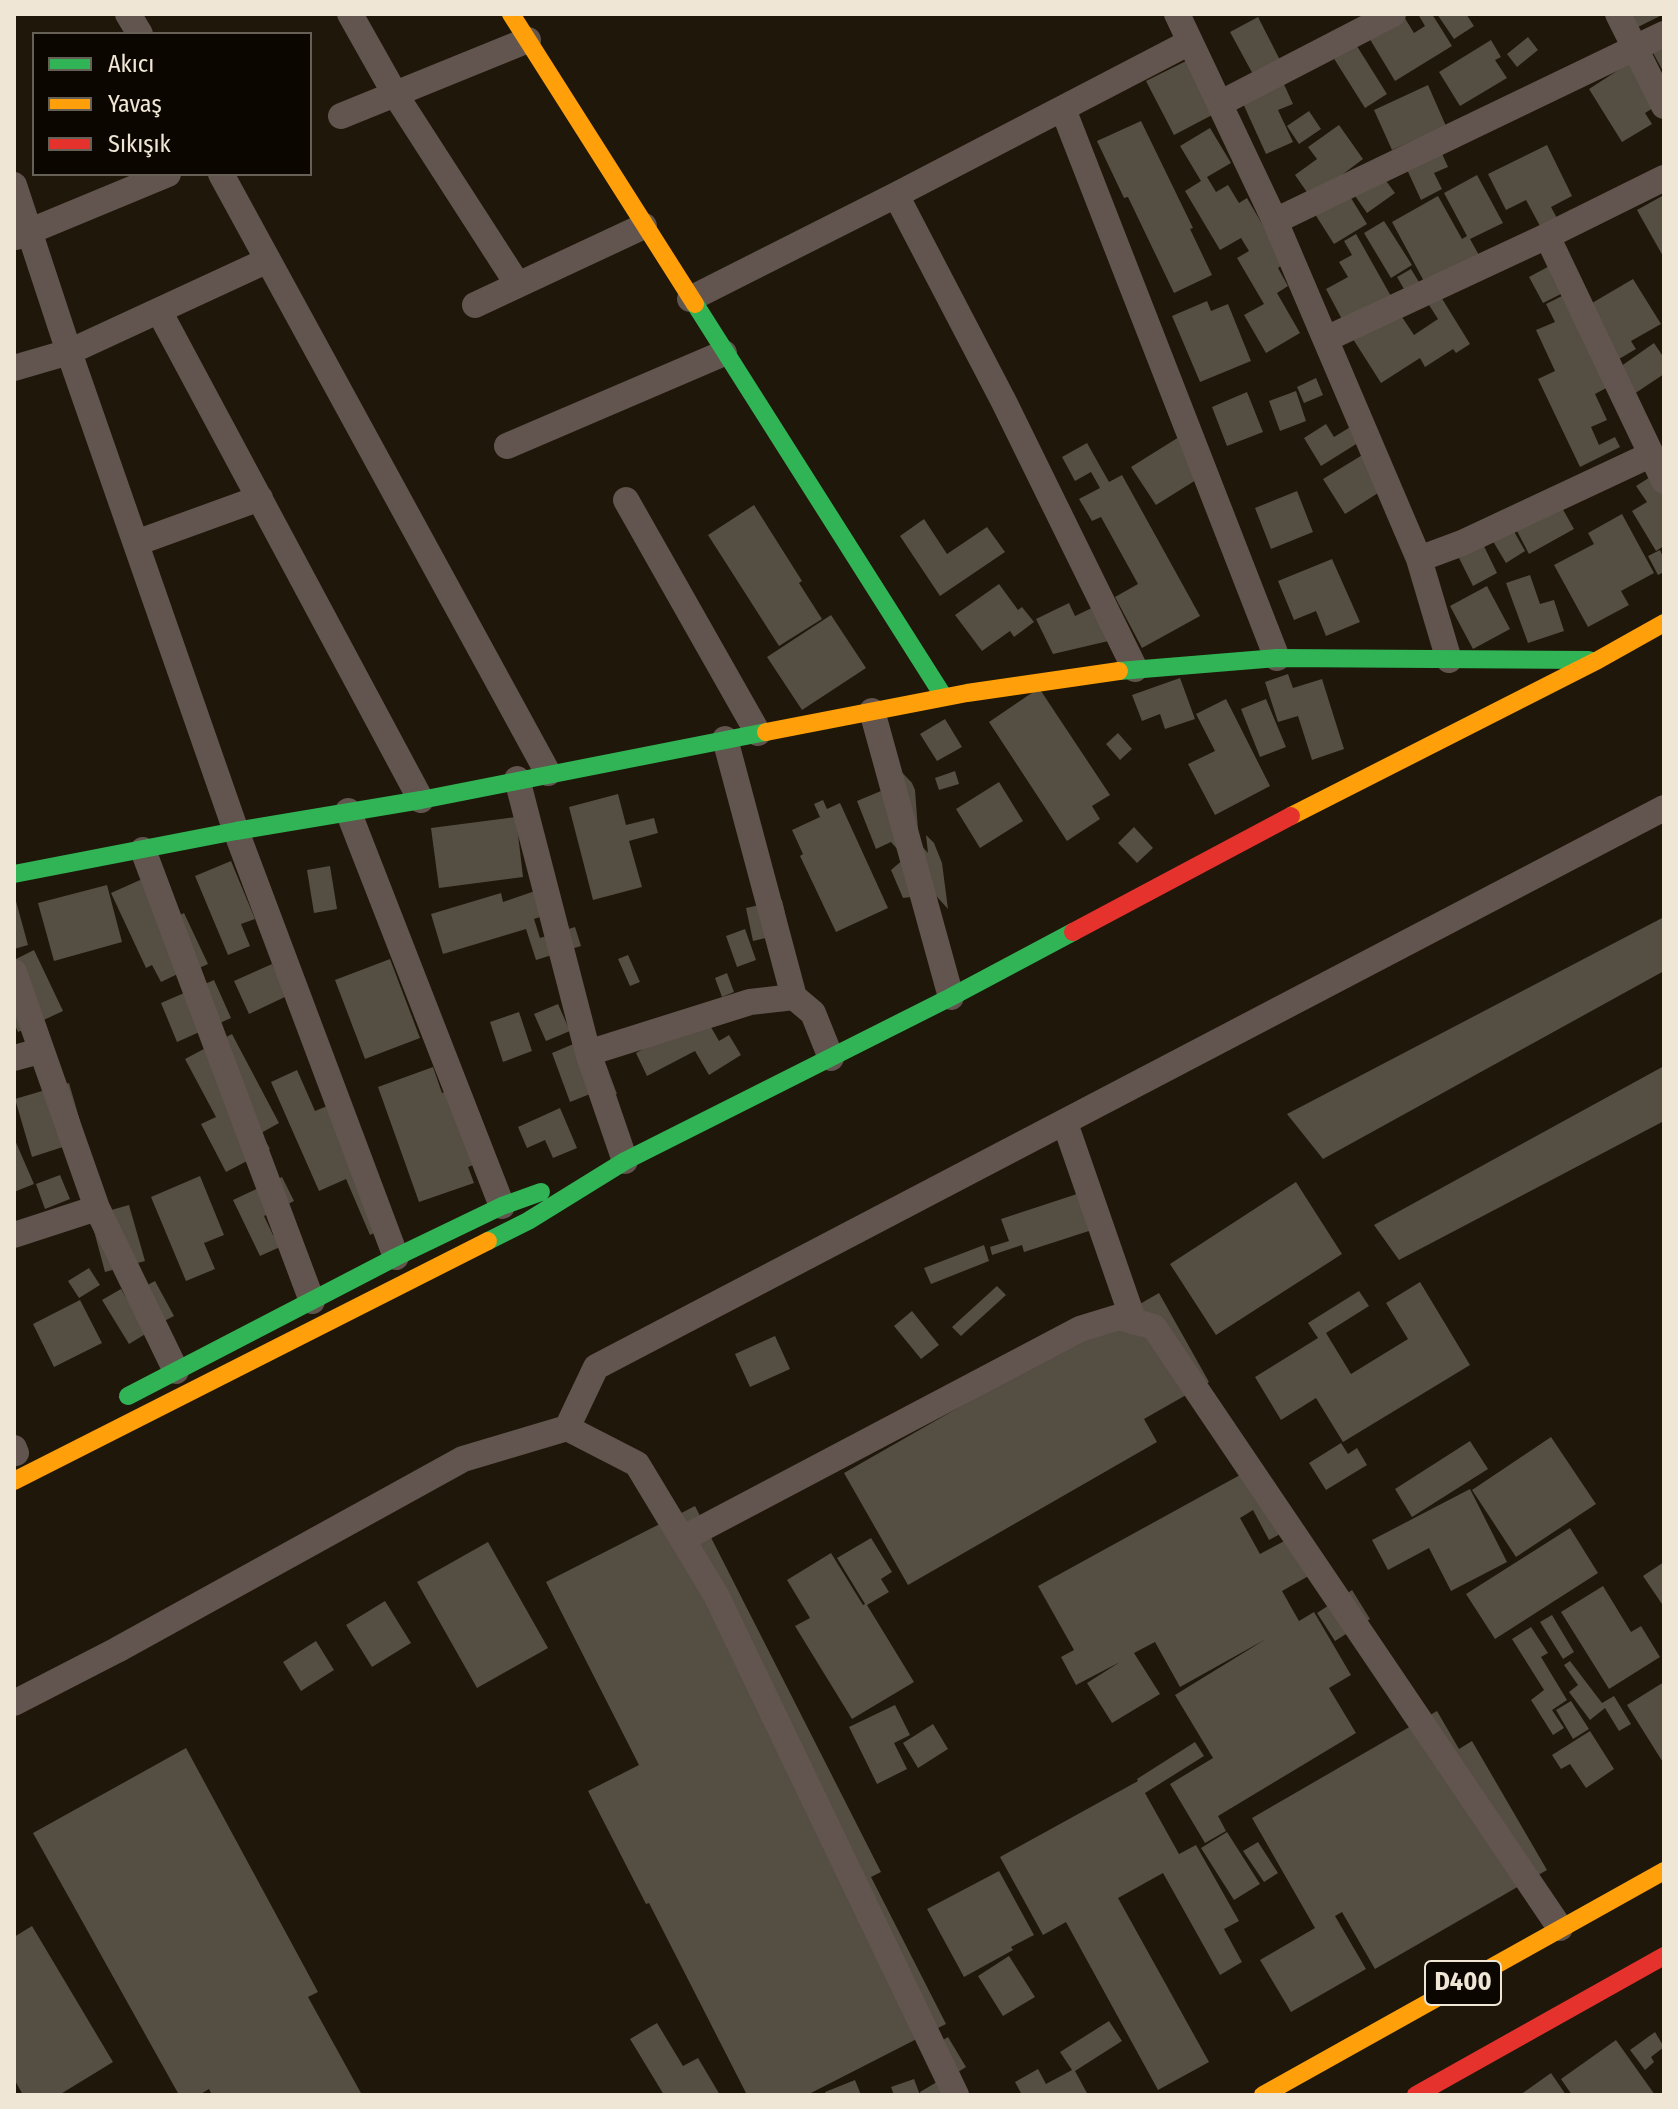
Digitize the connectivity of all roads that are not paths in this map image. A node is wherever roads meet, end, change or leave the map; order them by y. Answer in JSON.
{"nodes":[{"id":1,"x":128,"y":14,"type":"edge"},
{"id":2,"x":350,"y":14,"type":"edge"},
{"id":3,"x":511,"y":14,"type":"edge"},
{"id":4,"x":1177,"y":14,"type":"edge"},
{"id":5,"x":1393,"y":14,"type":"edge"},
{"id":6,"x":1618,"y":14,"type":"edge"},
{"id":7,"x":139,"y":32,"type":"edge"},
{"id":8,"x":1664,"y":34,"type":"edge"},
{"id":9,"x":528,"y":40,"type":"junction"},
{"id":10,"x":1190,"y":42,"type":"junction"},
{"id":11,"x":1635,"y":49,"type":"junction"},
{"id":12,"x":395,"y":94,"type":"junction"},
{"id":13,"x":1221,"y":103,"type":"junction"},
{"id":14,"x":1664,"y":106,"type":"edge"},
{"id":15,"x":1063,"y":109,"type":"junction"},
{"id":16,"x":341,"y":116,"type":"dead end"},
{"id":17,"x":163,"y":176,"type":"edge"},
{"id":18,"x":222,"y":176,"type":"edge"},
{"id":19,"x":1664,"y":178,"type":"edge"},
{"id":20,"x":14,"y":185,"type":"edge"},
{"id":21,"x":896,"y":195,"type":"junction"},
{"id":22,"x":1275,"y":221,"type":"junction"},
{"id":23,"x":644,"y":226,"type":"junction"},
{"id":24,"x":22,"y":235,"type":"edge"},
{"id":25,"x":1547,"y":236,"type":"junction"},
{"id":26,"x":268,"y":260,"type":"junction"},
{"id":27,"x":518,"y":285,"type":"junction"},
{"id":28,"x":690,"y":299,"type":"junction"},
{"id":29,"x":475,"y":305,"type":"dead end"},
{"id":30,"x":159,"y":311,"type":"junction"},
{"id":31,"x":1326,"y":339,"type":"junction"},
{"id":32,"x":69,"y":352,"type":"junction"},
{"id":33,"x":724,"y":353,"type":"junction"},
{"id":34,"x":14,"y":368,"type":"edge"},
{"id":35,"x":507,"y":446,"type":"dead end"},
{"id":36,"x":1650,"y":455,"type":"junction"},
{"id":37,"x":1664,"y":481,"type":"edge"},
{"id":38,"x":260,"y":498,"type":"junction"},
{"id":39,"x":626,"y":500,"type":"dead end"},
{"id":40,"x":136,"y":543,"type":"junction"},
{"id":41,"x":1419,"y":559,"type":"junction"},
{"id":42,"x":1664,"y":623,"type":"edge"},
{"id":43,"x":1652,"y":645,"type":"edge"},
{"id":44,"x":1277,"y":658,"type":"junction"},
{"id":45,"x":1449,"y":660,"type":"junction"},
{"id":46,"x":1598,"y":660,"type":"junction"},
{"id":47,"x":1135,"y":669,"type":"junction"},
{"id":48,"x":944,"y":697,"type":"junction"},
{"id":49,"x":872,"y":711,"type":"junction"},
{"id":50,"x":758,"y":733,"type":"junction"},
{"id":51,"x":725,"y":739,"type":"junction"},
{"id":52,"x":548,"y":773,"type":"junction"},
{"id":53,"x":517,"y":779,"type":"junction"},
{"id":54,"x":421,"y":800,"type":"junction"},
{"id":55,"x":1664,"y":808,"type":"edge"},
{"id":56,"x":348,"y":811,"type":"junction"},
{"id":57,"x":236,"y":831,"type":"junction"},
{"id":58,"x":143,"y":850,"type":"junction"},
{"id":59,"x":14,"y":874,"type":"edge"},
{"id":60,"x":14,"y":972,"type":"edge"},
{"id":61,"x":794,"y":997,"type":"junction"},
{"id":62,"x":951,"y":997,"type":"junction"},
{"id":63,"x":40,"y":1051,"type":"junction"},
{"id":64,"x":588,"y":1053,"type":"junction"},
{"id":65,"x":14,"y":1058,"type":"edge"},
{"id":66,"x":831,"y":1058,"type":"junction"},
{"id":67,"x":1065,"y":1123,"type":"junction"},
{"id":68,"x":625,"y":1161,"type":"junction"},
{"id":69,"x":502,"y":1206,"type":"junction"},
{"id":70,"x":97,"y":1208,"type":"junction"},
{"id":71,"x":14,"y":1235,"type":"edge"},
{"id":72,"x":396,"y":1257,"type":"junction"},
{"id":73,"x":312,"y":1301,"type":"junction"},
{"id":74,"x":1134,"y":1322,"type":"junction"},
{"id":75,"x":176,"y":1371,"type":"junction"},
{"id":76,"x":109,"y":1405,"type":"dead end"},
{"id":77,"x":567,"y":1428,"type":"junction"},
{"id":78,"x":14,"y":1481,"type":"edge"},
{"id":79,"x":682,"y":1539,"type":"junction"},
{"id":80,"x":14,"y":1703,"type":"edge"},
{"id":81,"x":1664,"y":1871,"type":"edge"},
{"id":82,"x":1560,"y":1928,"type":"junction"},
{"id":83,"x":1664,"y":1956,"type":"edge"},
{"id":84,"x":956,"y":2095,"type":"edge"},
{"id":85,"x":1263,"y":2095,"type":"edge"},
{"id":86,"x":1416,"y":2095,"type":"edge"}],
"edges":[{"from":1,"to":7,"type":"street"},
{"from":2,"to":12,"type":"street"},
{"from":3,"to":9,"type":"main road"},
{"from":4,"to":10,"type":"street"},
{"from":5,"to":13,"type":"street"},
{"from":6,"to":11,"type":"street"},
{"from":8,"to":11,"type":"street"},
{"from":9,"to":12,"type":"street"},
{"from":9,"to":23,"type":"main road"},
{"from":10,"to":13,"type":"street"},
{"from":10,"to":15,"type":"street"},
{"from":11,"to":14,"type":"street"},
{"from":11,"to":22,"type":"street"},
{"from":12,"to":16,"type":"street"},
{"from":12,"to":27,"type":"street"},
{"from":13,"to":22,"type":"street"},
{"from":15,"to":21,"type":"street"},
{"from":15,"to":44,"type":"street"},
{"from":17,"to":24,"type":"street"},
{"from":18,"to":26,"type":"street"},
{"from":19,"to":25,"type":"street"},
{"from":20,"to":24,"type":"street"},
{"from":21,"to":28,"type":"street"},
{"from":21,"to":47,"type":"street"},
{"from":22,"to":31,"type":"street"},
{"from":23,"to":27,"type":"street"},
{"from":23,"to":28,"type":"main road"},
{"from":24,"to":32,"type":"street"},
{"from":25,"to":31,"type":"street"},
{"from":25,"to":36,"type":"street"},
{"from":26,"to":30,"type":"street"},
{"from":26,"to":52,"type":"street"},
{"from":27,"to":29,"type":"street"},
{"from":28,"to":33,"type":"main road"},
{"from":30,"to":32,"type":"street"},
{"from":30,"to":38,"type":"street"},
{"from":31,"to":41,"type":"street"},
{"from":32,"to":34,"type":"street"},
{"from":32,"to":40,"type":"street"},
{"from":33,"to":35,"type":"street"},
{"from":33,"to":48,"type":"main road"},
{"from":36,"to":37,"type":"street"},
{"from":36,"to":41,"type":"street"},
{"from":38,"to":40,"type":"street"},
{"from":38,"to":54,"type":"street"},
{"from":39,"to":50,"type":"street"},
{"from":40,"to":57,"type":"street"},
{"from":41,"to":45,"type":"street"},
{"from":42,"to":46,"type":"main road"},
{"from":43,"to":46,"type":"main road"},
{"from":44,"to":45,"type":"main road"},
{"from":44,"to":47,"type":"main road"},
{"from":45,"to":46,"type":"main road"},
{"from":46,"to":62,"type":"main road"},
{"from":47,"to":48,"type":"main road"},
{"from":48,"to":49,"type":"main road"},
{"from":49,"to":50,"type":"main road"},
{"from":49,"to":62,"type":"street"},
{"from":50,"to":51,"type":"main road"},
{"from":51,"to":52,"type":"main road"},
{"from":51,"to":61,"type":"street"},
{"from":52,"to":53,"type":"main road"},
{"from":53,"to":54,"type":"main road"},
{"from":53,"to":64,"type":"street"},
{"from":54,"to":56,"type":"main road"},
{"from":55,"to":67,"type":"street"},
{"from":56,"to":57,"type":"main road"},
{"from":56,"to":69,"type":"street"},
{"from":57,"to":58,"type":"main road"},
{"from":57,"to":72,"type":"street"},
{"from":58,"to":59,"type":"main road"},
{"from":58,"to":73,"type":"street"},
{"from":60,"to":63,"type":"street"},
{"from":61,"to":64,"type":"street"},
{"from":61,"to":66,"type":"street"},
{"from":62,"to":66,"type":"main road"},
{"from":63,"to":65,"type":"street"},
{"from":63,"to":70,"type":"street"},
{"from":64,"to":68,"type":"street"},
{"from":66,"to":68,"type":"main road"},
{"from":67,"to":74,"type":"street"},
{"from":67,"to":77,"type":"street"},
{"from":68,"to":69,"type":"main road"},
{"from":68,"to":78,"type":"main road"},
{"from":69,"to":72,"type":"main road"},
{"from":70,"to":71,"type":"street"},
{"from":70,"to":75,"type":"street"},
{"from":72,"to":73,"type":"main road"},
{"from":73,"to":75,"type":"main road"},
{"from":74,"to":79,"type":"street"},
{"from":74,"to":82,"type":"street"},
{"from":75,"to":76,"type":"main road"},
{"from":77,"to":79,"type":"street"},
{"from":77,"to":80,"type":"street"},
{"from":79,"to":84,"type":"street"},
{"from":81,"to":82,"type":"main road","number":"D400"},
{"from":82,"to":85,"type":"main road","number":"D400"},
{"from":83,"to":86,"type":"main road","number":"D400"}]}
